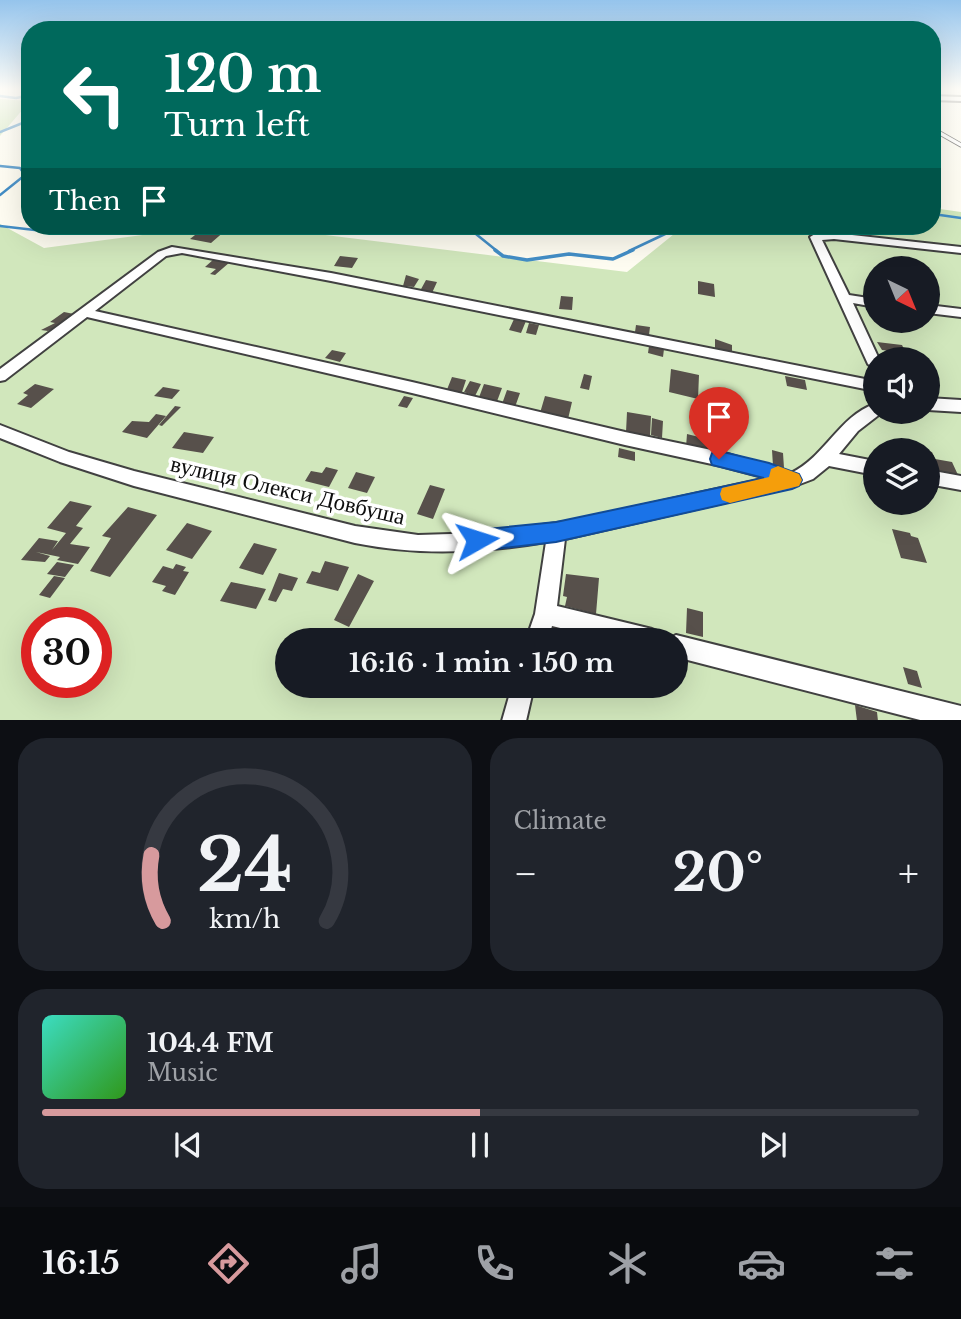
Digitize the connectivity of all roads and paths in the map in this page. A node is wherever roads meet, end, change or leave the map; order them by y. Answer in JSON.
{"nodes":[{"id":1,"x":941,"y":135,"type":"edge"},
{"id":2,"x":961,"y":145,"type":"edge"},
{"id":3,"x":961,"y":250,"type":"edge"},
{"id":4,"x":842,"y":298,"type":"junction"},
{"id":5,"x":863,"y":301,"type":"edge"},
{"id":6,"x":940,"y":310,"type":"edge"},
{"id":7,"x":86,"y":313,"type":"junction"},
{"id":8,"x":961,"y":313,"type":"edge"},
{"id":9,"x":866,"y":347,"type":"edge"},
{"id":10,"x":0,"y":376,"type":"edge"},
{"id":11,"x":863,"y":384,"type":"edge"},
{"id":12,"x":940,"y":405,"type":"edge"},
{"id":13,"x":961,"y":406,"type":"edge"},
{"id":14,"x":863,"y":418,"type":"edge"},
{"id":15,"x":0,"y":431,"type":"edge"},
{"id":16,"x":828,"y":459,"type":"junction"},
{"id":17,"x":863,"y":466,"type":"edge"},
{"id":18,"x":940,"y":479,"type":"edge"},
{"id":19,"x":792,"y":480,"type":"junction"},
{"id":20,"x":961,"y":483,"type":"edge"},
{"id":21,"x":556,"y":532,"type":"junction"},
{"id":22,"x":545,"y":614,"type":"junction"},
{"id":23,"x":541,"y":628,"type":"edge"},
{"id":24,"x":603,"y":628,"type":"edge"},
{"id":25,"x":688,"y":649,"type":"edge"},
{"id":26,"x":520,"y":698,"type":"edge"},
{"id":27,"x":961,"y":718,"type":"edge"},
{"id":28,"x":514,"y":720,"type":"edge"}],
"edges":[{"from":1,"to":2,"type":"lane"},
{"from":3,"to":4,"type":"street"},
{"from":4,"to":5,"type":"street"},
{"from":4,"to":9,"type":"street"},
{"from":6,"to":8,"type":"street"},
{"from":7,"to":10,"type":"street"},
{"from":7,"to":11,"type":"street"},
{"from":7,"to":19,"type":"street"},
{"from":12,"to":13,"type":"street"},
{"from":14,"to":16,"type":"street","name":"вулиця Олекси Довбуша"},
{"from":15,"to":21,"type":"street","name":"вулиця Олекси Довбуша"},
{"from":16,"to":17,"type":"street"},
{"from":16,"to":19,"type":"street","name":"вулиця Олекси Довбуша"},
{"from":18,"to":20,"type":"street"},
{"from":19,"to":21,"type":"street","name":"вулиця Олекси Довбуша"},
{"from":21,"to":22,"type":"street"},
{"from":22,"to":23,"type":"street"},
{"from":22,"to":24,"type":"street"},
{"from":25,"to":27,"type":"street"},
{"from":26,"to":28,"type":"street"}]}
